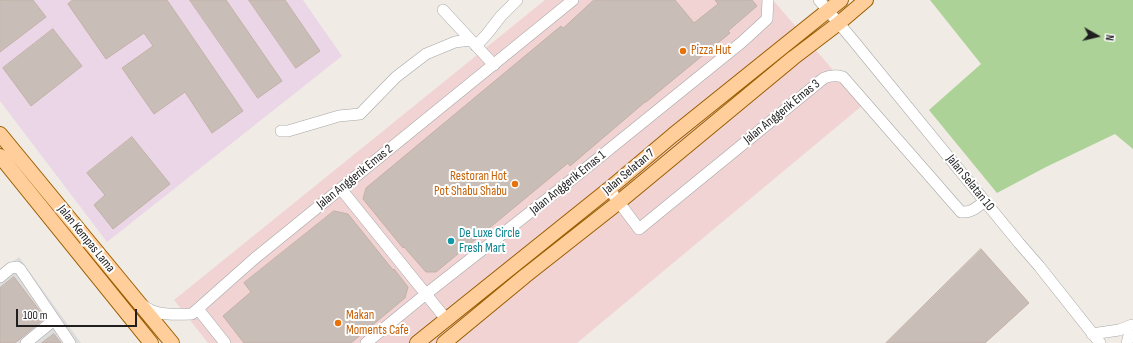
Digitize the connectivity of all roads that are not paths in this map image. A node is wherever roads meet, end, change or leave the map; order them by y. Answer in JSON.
{"nodes":[{"id":1,"x":517,"y":0,"type":"edge"},
{"id":2,"x":573,"y":0,"type":"edge"},
{"id":3,"x":768,"y":0,"type":"edge"},
{"id":4,"x":841,"y":0,"type":"edge"},
{"id":5,"x":866,"y":0,"type":"edge"},
{"id":6,"x":823,"y":5,"type":"edge"},
{"id":7,"x":443,"y":10,"type":"dead end"},
{"id":8,"x":839,"y":23,"type":"junction"},
{"id":9,"x":473,"y":43,"type":"junction"},
{"id":10,"x":494,"y":65,"type":"junction"},
{"id":11,"x":282,"y":131,"type":"dead end"},
{"id":12,"x":0,"y":134,"type":"edge"},
{"id":13,"x":0,"y":156,"type":"edge"},
{"id":14,"x":341,"y":189,"type":"junction"},
{"id":15,"x":609,"y":189,"type":"junction"},
{"id":16,"x":984,"y":201,"type":"junction"},
{"id":17,"x":619,"y":202,"type":"junction"},
{"id":18,"x":0,"y":277,"type":"edge"},
{"id":19,"x":131,"y":294,"type":"junction"},
{"id":20,"x":426,"y":294,"type":"junction"},
{"id":21,"x":198,"y":310,"type":"junction"},
{"id":22,"x":446,"y":319,"type":"junction"},
{"id":23,"x":54,"y":320,"type":"junction"},
{"id":24,"x":1092,"y":334,"type":"junction"},
{"id":25,"x":26,"y":343,"type":"edge"},
{"id":26,"x":70,"y":343,"type":"edge"},
{"id":27,"x":151,"y":343,"type":"edge"},
{"id":28,"x":172,"y":343,"type":"edge"},
{"id":29,"x":225,"y":343,"type":"edge"},
{"id":30,"x":366,"y":343,"type":"edge"},
{"id":31,"x":417,"y":343,"type":"edge"},
{"id":32,"x":444,"y":343,"type":"edge"},
{"id":33,"x":1100,"y":343,"type":"edge"},
{"id":34,"x":1127,"y":343,"type":"edge"}],
"edges":[{"from":1,"to":9,"type":"street"},
{"from":2,"to":10,"type":"street","name":"Jalan Anggerik Emas 2"},
{"from":3,"to":20,"type":"street","name":"Jalan Anggerik Emas 1"},
{"from":4,"to":6,"type":"main road","name":"Jalan Selatan 7"},
{"from":5,"to":8,"type":"main road","name":"Jalan Selatan 7"},
{"from":6,"to":8,"type":"street","name":"Jalan Selatan 10"},
{"from":6,"to":15,"type":"main road","name":"Jalan Selatan 7"},
{"from":7,"to":9,"type":"street"},
{"from":8,"to":16,"type":"street","name":"Jalan Selatan 10"},
{"from":8,"to":17,"type":"main road","name":"Jalan Selatan 7"},
{"from":9,"to":10,"type":"street"},
{"from":9,"to":11,"type":"street"},
{"from":10,"to":14,"type":"street","name":"Jalan Anggerik Emas 2"},
{"from":12,"to":19,"type":"main road","name":"Jalan Kempas Lama"},
{"from":13,"to":27,"type":"main road","name":"Jalan Kempas Lama"},
{"from":14,"to":20,"type":"street"},
{"from":14,"to":21,"type":"street","name":"Jalan Anggerik Emas 2"},
{"from":15,"to":17,"type":"street"},
{"from":15,"to":22,"type":"main road","name":"Jalan Selatan 7"},
{"from":16,"to":17,"type":"street","name":"Jalan Anggerik Emas 3"},
{"from":16,"to":24,"type":"street","name":"Jalan Selatan 10"},
{"from":17,"to":32,"type":"main road","name":"Jalan Selatan 7"},
{"from":18,"to":23,"type":"street"},
{"from":19,"to":21,"type":"street"},
{"from":19,"to":28,"type":"main road","name":"Jalan Kempas Lama"},
{"from":20,"to":22,"type":"street"},
{"from":20,"to":30,"type":"street","name":"Jalan Anggerik Emas 1"},
{"from":21,"to":29,"type":"street"},
{"from":22,"to":31,"type":"main road","name":"Jalan Selatan 7"},
{"from":23,"to":25,"type":"street"},
{"from":23,"to":26,"type":"street"},
{"from":24,"to":33,"type":"street","name":"Jalan Selatan 10"},
{"from":24,"to":34,"type":"street"}]}
